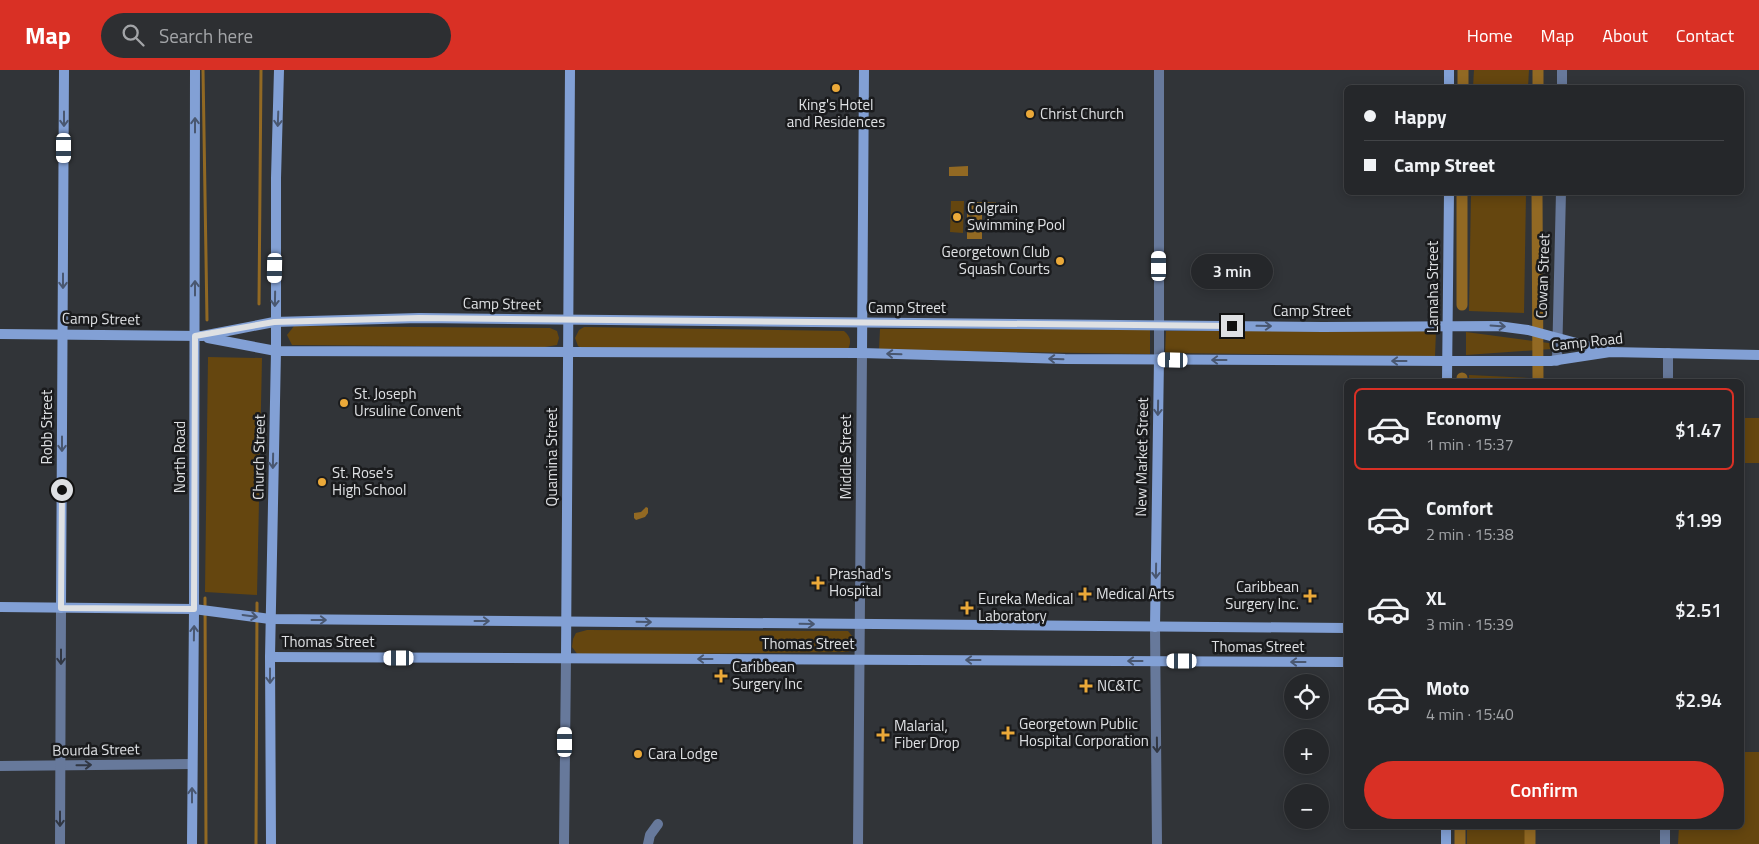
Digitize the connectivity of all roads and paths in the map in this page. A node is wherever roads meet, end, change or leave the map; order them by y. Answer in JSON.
{"nodes":[{"id":1,"x":64,"y":70,"type":"edge"},
{"id":2,"x":195,"y":70,"type":"edge"},
{"id":3,"x":279,"y":70,"type":"edge"},
{"id":4,"x":570,"y":70,"type":"edge"},
{"id":5,"x":864,"y":70,"type":"edge"},
{"id":6,"x":1159,"y":70,"type":"edge"},
{"id":7,"x":1449,"y":70,"type":"edge"},
{"id":8,"x":1562,"y":70,"type":"edge"},
{"id":9,"x":1449,"y":85,"type":"edge"},
{"id":10,"x":1562,"y":85,"type":"edge"},
{"id":11,"x":1449,"y":195,"type":"edge"},
{"id":12,"x":1560,"y":195,"type":"edge"},
{"id":13,"x":568,"y":320,"type":"junction"},
{"id":14,"x":274,"y":322,"type":"junction"},
{"id":15,"x":862,"y":323,"type":"junction"},
{"id":16,"x":1159,"y":325,"type":"junction"},
{"id":17,"x":1452,"y":326,"type":"junction"},
{"id":18,"x":0,"y":334,"type":"edge"},
{"id":19,"x":62,"y":334,"type":"junction"},
{"id":20,"x":199,"y":336,"type":"junction"},
{"id":21,"x":1553,"y":336,"type":"junction"},
{"id":22,"x":276,"y":351,"type":"junction"},
{"id":23,"x":568,"y":352,"type":"junction"},
{"id":24,"x":1610,"y":352,"type":"junction"},
{"id":25,"x":862,"y":353,"type":"junction"},
{"id":26,"x":1668,"y":353,"type":"junction"},
{"id":27,"x":1759,"y":355,"type":"edge"},
{"id":28,"x":1159,"y":359,"type":"junction"},
{"id":29,"x":1452,"y":361,"type":"junction"},
{"id":30,"x":1554,"y":361,"type":"junction"},
{"id":31,"x":1668,"y":377,"type":"edge"},
{"id":32,"x":1448,"y":379,"type":"edge"},
{"id":33,"x":0,"y":607,"type":"edge"},
{"id":34,"x":61,"y":608,"type":"junction"},
{"id":35,"x":194,"y":609,"type":"junction"},
{"id":36,"x":270,"y":619,"type":"junction"},
{"id":37,"x":566,"y":622,"type":"junction"},
{"id":38,"x":860,"y":624,"type":"junction"},
{"id":39,"x":1155,"y":627,"type":"junction"},
{"id":40,"x":1344,"y":628,"type":"edge"},
{"id":41,"x":270,"y":657,"type":"junction"},
{"id":42,"x":566,"y":658,"type":"junction"},
{"id":43,"x":859,"y":660,"type":"junction"},
{"id":44,"x":1155,"y":661,"type":"junction"},
{"id":45,"x":1344,"y":662,"type":"edge"},
{"id":46,"x":192,"y":764,"type":"junction"},
{"id":47,"x":60,"y":765,"type":"junction"},
{"id":48,"x":0,"y":766,"type":"edge"},
{"id":49,"x":658,"y":824,"type":"dead end"},
{"id":50,"x":1446,"y":829,"type":"edge"},
{"id":51,"x":1665,"y":829,"type":"edge"},
{"id":52,"x":60,"y":844,"type":"edge"},
{"id":53,"x":192,"y":844,"type":"edge"},
{"id":54,"x":271,"y":844,"type":"edge"},
{"id":55,"x":564,"y":844,"type":"edge"},
{"id":56,"x":648,"y":844,"type":"edge"},
{"id":57,"x":858,"y":844,"type":"edge"},
{"id":58,"x":1158,"y":844,"type":"edge"},
{"id":59,"x":1446,"y":844,"type":"edge"},
{"id":60,"x":1665,"y":844,"type":"edge"}],
"edges":[{"from":1,"to":19,"type":"street","name":"Robb Street","one_way":true},
{"from":20,"to":2,"type":"street","name":"North Road","one_way":true},
{"from":3,"to":14,"type":"street","name":"Church Street","one_way":true},
{"from":4,"to":13,"type":"street","name":"Quamina Street"},
{"from":5,"to":15,"type":"street","name":"Middle Street"},
{"from":6,"to":16,"type":"street","name":"New Market Street"},
{"from":7,"to":9,"type":"street"},
{"from":8,"to":10,"type":"street"},
{"from":11,"to":17,"type":"street","name":"Lamaha Street"},
{"from":12,"to":21,"type":"street","name":"Cowan Street"},
{"from":13,"to":14,"type":"street","name":"Camp Street"},
{"from":13,"to":15,"type":"street","name":"Camp Street"},
{"from":13,"to":23,"type":"street","name":"Quamina Street"},
{"from":14,"to":20,"type":"street","name":"Camp Street"},
{"from":14,"to":22,"type":"street","name":"Church Street"},
{"from":15,"to":16,"type":"street","name":"Camp Street"},
{"from":15,"to":25,"type":"street","name":"Middle Street"},
{"from":16,"to":17,"type":"street","name":"Camp Street","one_way":true},
{"from":16,"to":28,"type":"street","name":"New Market Street"},
{"from":17,"to":21,"type":"street","name":"Camp Street","one_way":true},
{"from":17,"to":29,"type":"street","name":"Lamaha Street"},
{"from":18,"to":19,"type":"street","name":"Camp Street"},
{"from":19,"to":20,"type":"street","name":"Camp Street"},
{"from":19,"to":34,"type":"street","name":"Robb Street","one_way":true},
{"from":20,"to":22,"type":"street","name":"Camp Street"},
{"from":20,"to":35,"type":"street","name":"North Road"},
{"from":21,"to":24,"type":"street","name":"Camp Street"},
{"from":21,"to":30,"type":"street","name":"Cowan Street"},
{"from":22,"to":23,"type":"street","name":"Camp Street"},
{"from":22,"to":36,"type":"street","name":"Church Street","one_way":true},
{"from":23,"to":25,"type":"street","name":"Camp Street"},
{"from":23,"to":37,"type":"street","name":"Quamina Street"},
{"from":24,"to":26,"type":"street","name":"Camp Road"},
{"from":24,"to":30,"type":"street","name":"Camp Road"},
{"from":28,"to":25,"type":"street","name":"Camp Street","one_way":true},
{"from":25,"to":38,"type":"street","name":"Middle Street"},
{"from":26,"to":27,"type":"street","name":"Camp Road"},
{"from":26,"to":31,"type":"street"},
{"from":29,"to":28,"type":"street","name":"Camp Street","one_way":true},
{"from":28,"to":39,"type":"street","name":"New Market Street","one_way":true},
{"from":29,"to":30,"type":"street","name":"Camp Road"},
{"from":29,"to":32,"type":"street","name":"Lamaha Street"},
{"from":33,"to":34,"type":"street","name":"Thomas Street"},
{"from":34,"to":35,"type":"street","name":"Thomas Street"},
{"from":34,"to":47,"type":"street","name":"Robb Street","one_way":true},
{"from":35,"to":36,"type":"street","name":"Thomas Street","one_way":true},
{"from":46,"to":35,"type":"street","name":"North Road","one_way":true},
{"from":36,"to":37,"type":"street","name":"Thomas Street","one_way":true},
{"from":36,"to":41,"type":"street","name":"Church Street"},
{"from":37,"to":38,"type":"street","name":"Thomas Street","one_way":true},
{"from":37,"to":42,"type":"street","name":"Quamina Street"},
{"from":38,"to":39,"type":"street","name":"Thomas Street"},
{"from":38,"to":43,"type":"street","name":"Middle Street"},
{"from":39,"to":40,"type":"street","name":"Thomas Street"},
{"from":39,"to":44,"type":"street","name":"New Market Street"},
{"from":41,"to":42,"type":"street","name":"Thomas Street"},
{"from":41,"to":54,"type":"street","name":"Church Street","one_way":true},
{"from":43,"to":42,"type":"street","name":"Thomas Street","one_way":true},
{"from":42,"to":55,"type":"street","name":"Quamina Street"},
{"from":44,"to":43,"type":"street","name":"Thomas Street","one_way":true},
{"from":43,"to":57,"type":"street","name":"Middle Street"},
{"from":45,"to":44,"type":"street","name":"Thomas Street","one_way":true},
{"from":44,"to":58,"type":"street","name":"New Market Street","one_way":true},
{"from":47,"to":46,"type":"street","name":"Bourda Street","one_way":true},
{"from":53,"to":46,"type":"street","name":"North Road","one_way":true},
{"from":47,"to":48,"type":"street","name":"Bourda Street"},
{"from":47,"to":52,"type":"street","name":"Robb Street","one_way":true},
{"from":49,"to":56,"type":"street"},
{"from":50,"to":59,"type":"street"},
{"from":51,"to":60,"type":"street"}]}
